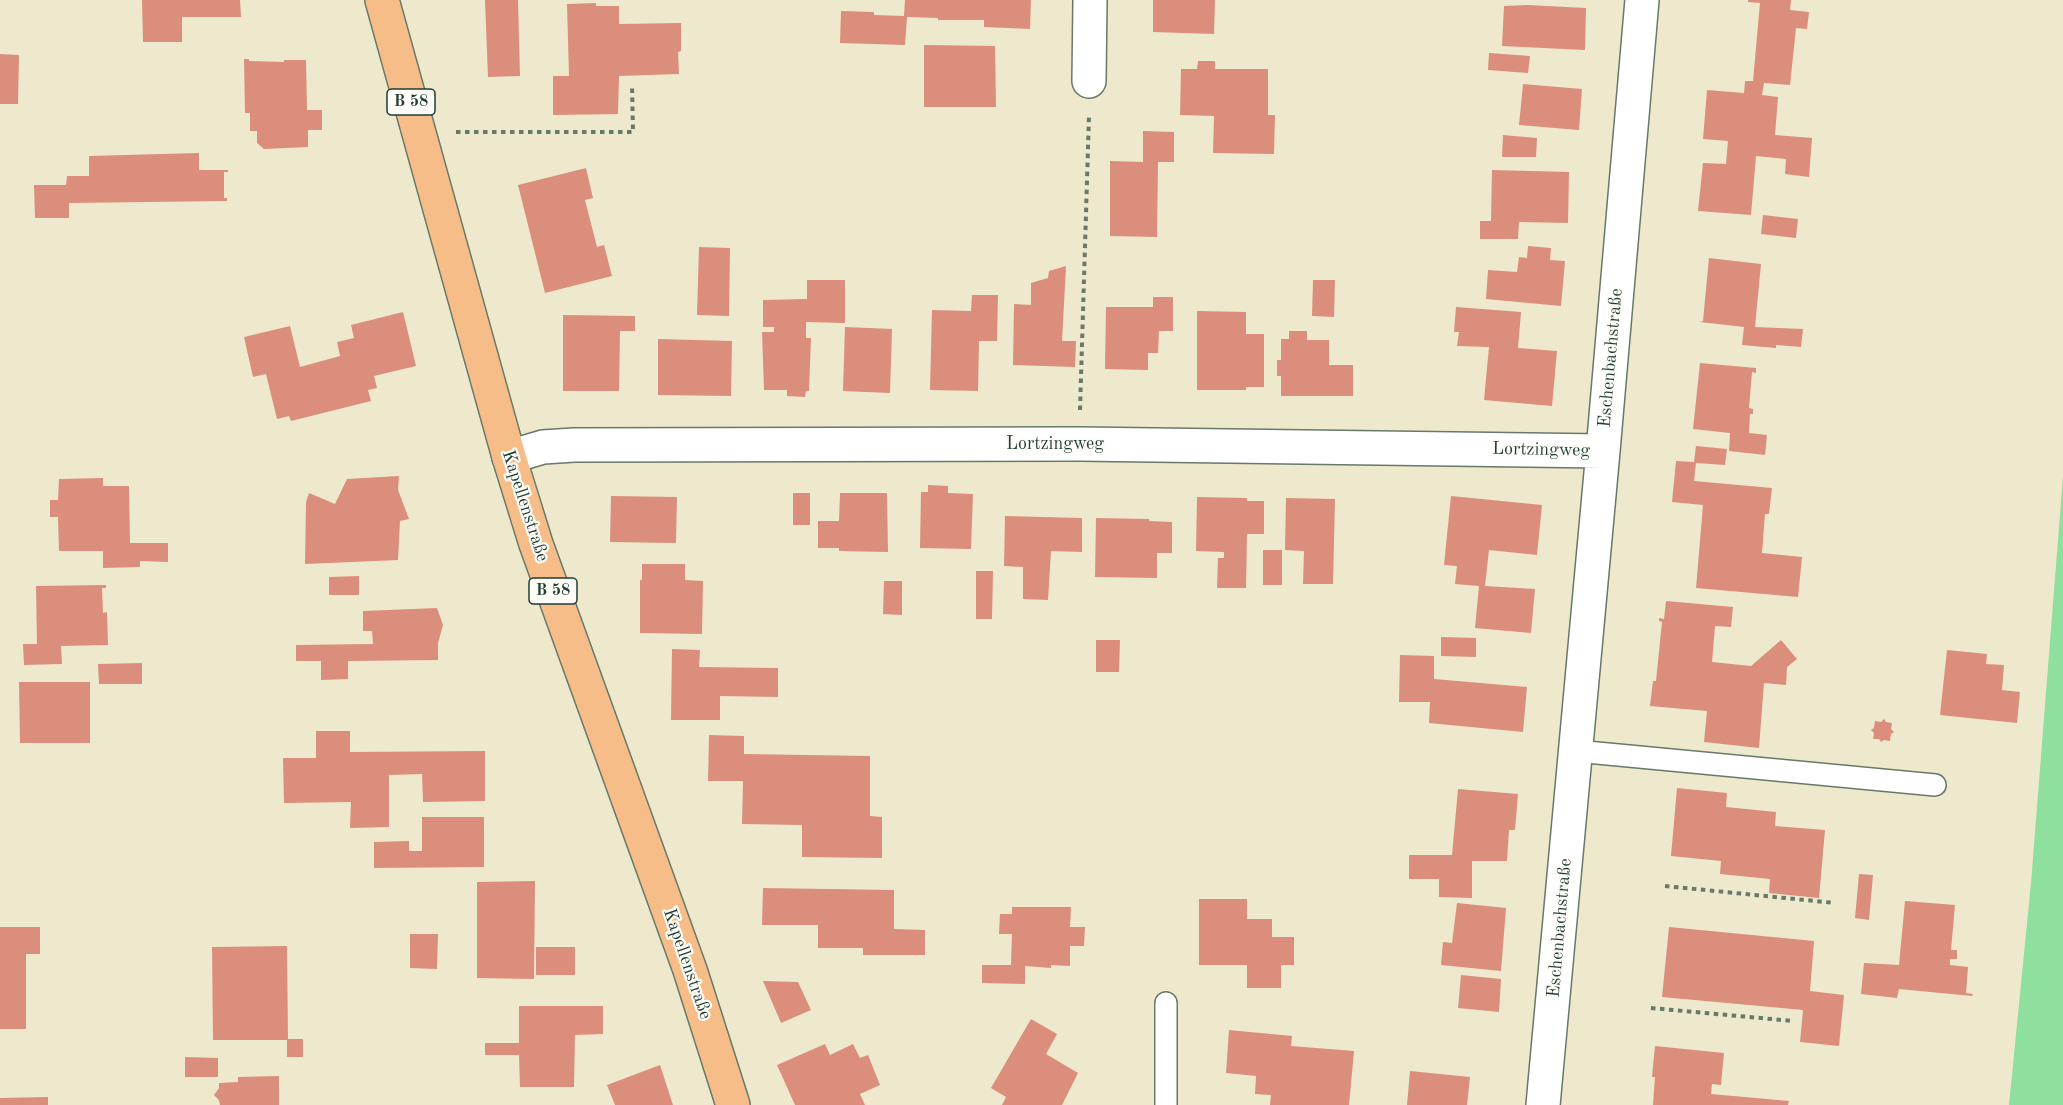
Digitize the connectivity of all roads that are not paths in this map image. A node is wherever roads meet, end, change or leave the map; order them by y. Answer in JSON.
{"nodes":[{"id":1,"x":382,"y":0,"type":"edge"},
{"id":2,"x":1090,"y":0,"type":"edge"},
{"id":3,"x":1642,"y":0,"type":"edge"},
{"id":4,"x":1089,"y":81,"type":"road end"},
{"id":5,"x":1603,"y":451,"type":"junction"},
{"id":6,"x":509,"y":457,"type":"junction"},
{"id":7,"x":1576,"y":751,"type":"junction"},
{"id":8,"x":1935,"y":785,"type":"dead end"},
{"id":9,"x":1166,"y":1003,"type":"dead end"},
{"id":10,"x":733,"y":1105,"type":"edge"},
{"id":11,"x":1166,"y":1105,"type":"edge"},
{"id":12,"x":1543,"y":1105,"type":"edge"}],
"edges":[{"from":1,"to":6,"type":"main road","name":"Kapellenstraße","number":"B 58"},
{"from":2,"to":4,"type":"street"},
{"from":3,"to":5,"type":"street","name":"Eschenbachstraße"},
{"from":5,"to":6,"type":"street","name":"Lortzingweg"},
{"from":5,"to":7,"type":"street","name":"Eschenbachstraße"},
{"from":6,"to":10,"type":"main road","name":"Kapellenstraße","number":"B 58"},
{"from":7,"to":8,"type":"lane"},
{"from":7,"to":12,"type":"street","name":"Eschenbachstraße"},
{"from":9,"to":11,"type":"lane"}]}
